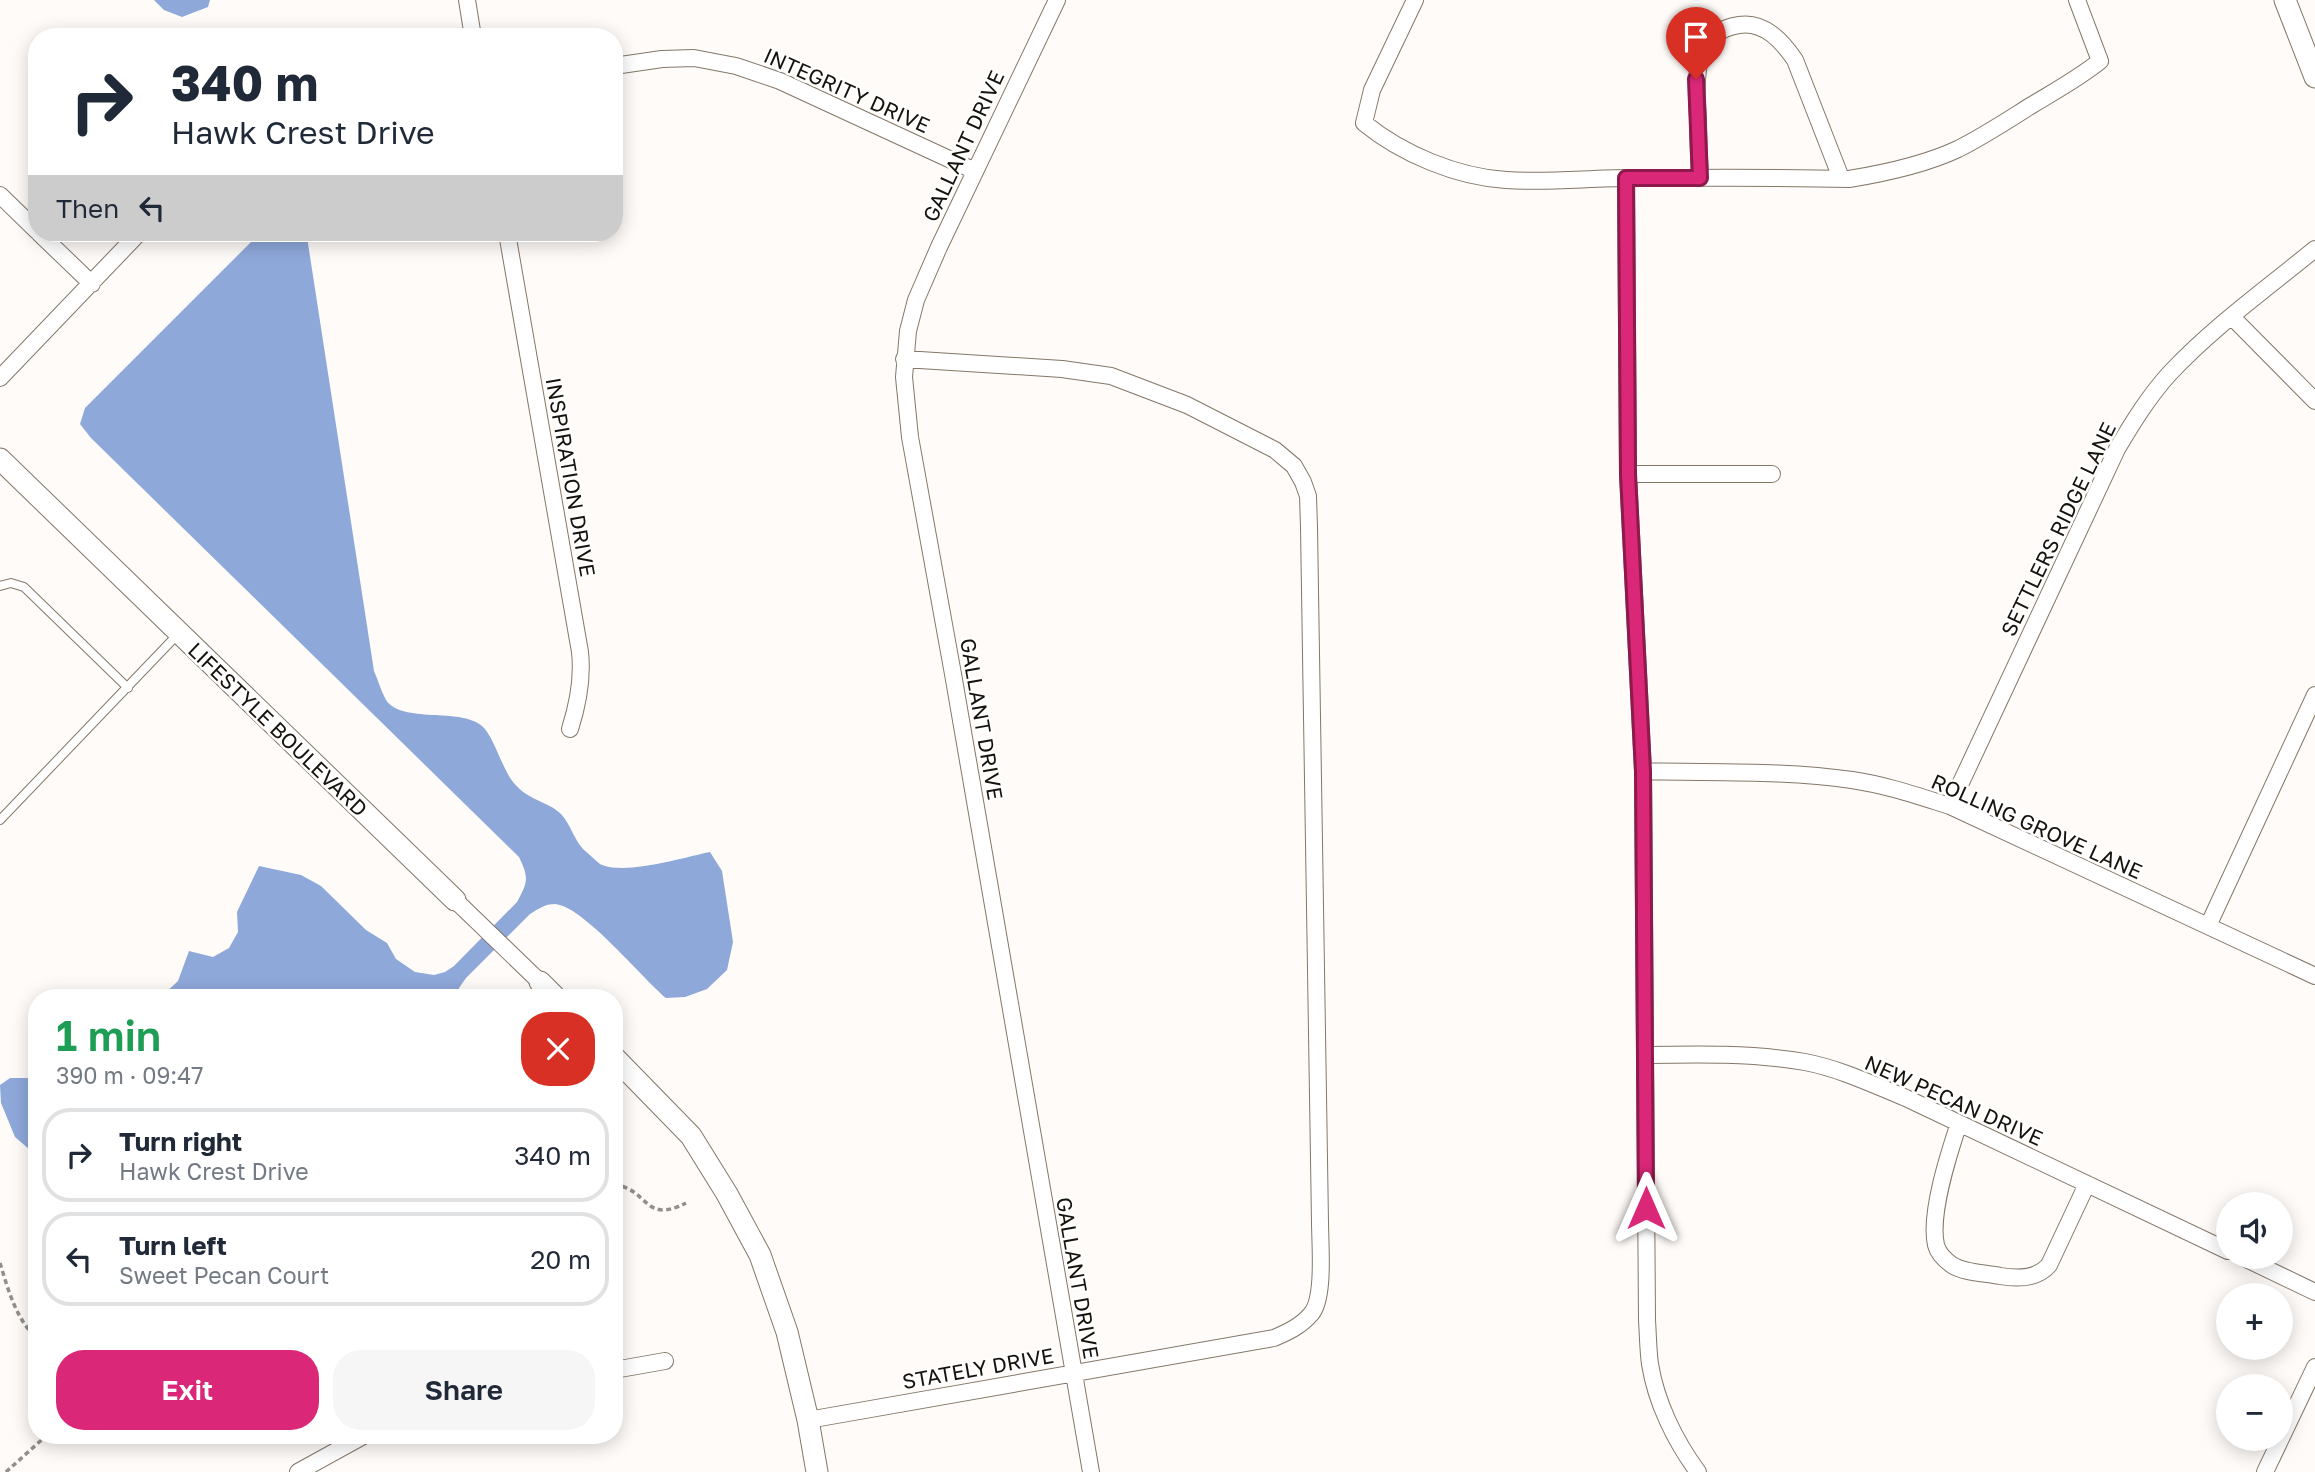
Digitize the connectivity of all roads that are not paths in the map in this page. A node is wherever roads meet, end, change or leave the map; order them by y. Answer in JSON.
{"nodes":[{"id":1,"x":467,"y":0,"type":"edge"},
{"id":2,"x":1056,"y":0,"type":"edge"},
{"id":3,"x":1415,"y":0,"type":"edge"},
{"id":4,"x":2077,"y":0,"type":"edge"},
{"id":5,"x":2285,"y":0,"type":"edge"},
{"id":6,"x":472,"y":28,"type":"edge"},
{"id":7,"x":623,"y":65,"type":"edge"},
{"id":8,"x":2315,"y":77,"type":"edge"},
{"id":9,"x":975,"y":171,"type":"junction"},
{"id":10,"x":1626,"y":178,"type":"junction"},
{"id":11,"x":1700,"y":178,"type":"junction"},
{"id":12,"x":1841,"y":178,"type":"junction"},
{"id":13,"x":0,"y":195,"type":"edge"},
{"id":14,"x":28,"y":222,"type":"edge"},
{"id":15,"x":48,"y":242,"type":"edge"},
{"id":16,"x":131,"y":242,"type":"edge"},
{"id":17,"x":509,"y":242,"type":"edge"},
{"id":18,"x":2315,"y":249,"type":"edge"},
{"id":19,"x":92,"y":284,"type":"junction"},
{"id":20,"x":2232,"y":317,"type":"junction"},
{"id":21,"x":904,"y":359,"type":"junction"},
{"id":22,"x":0,"y":378,"type":"edge"},
{"id":23,"x":2315,"y":401,"type":"edge"},
{"id":24,"x":0,"y":459,"type":"edge"},
{"id":25,"x":1628,"y":474,"type":"junction"},
{"id":26,"x":1772,"y":474,"type":"dead end"},
{"id":27,"x":0,"y":586,"type":"edge"},
{"id":28,"x":179,"y":633,"type":"junction"},
{"id":29,"x":128,"y":688,"type":"junction"},
{"id":30,"x":2315,"y":695,"type":"edge"},
{"id":31,"x":570,"y":729,"type":"dead end"},
{"id":32,"x":1643,"y":771,"type":"junction"},
{"id":33,"x":1950,"y":806,"type":"junction"},
{"id":34,"x":0,"y":820,"type":"edge"},
{"id":35,"x":455,"y":900,"type":"joint"},
{"id":36,"x":2208,"y":926,"type":"junction"},
{"id":37,"x":2315,"y":976,"type":"edge"},
{"id":38,"x":540,"y":982,"type":"joint"},
{"id":39,"x":547,"y":989,"type":"edge"},
{"id":40,"x":1645,"y":1055,"type":"junction"},
{"id":41,"x":623,"y":1065,"type":"edge"},
{"id":42,"x":1959,"y":1123,"type":"junction"},
{"id":43,"x":2087,"y":1184,"type":"junction"},
{"id":44,"x":2216,"y":1245,"type":"edge"},
{"id":45,"x":2267,"y":1269,"type":"edge"},
{"id":46,"x":2315,"y":1292,"type":"edge"},
{"id":47,"x":665,"y":1361,"type":"dead end"},
{"id":48,"x":2315,"y":1367,"type":"edge"},
{"id":49,"x":623,"y":1368,"type":"edge"},
{"id":50,"x":1073,"y":1373,"type":"junction"},
{"id":51,"x":808,"y":1420,"type":"junction"},
{"id":52,"x":349,"y":1444,"type":"edge"},
{"id":53,"x":298,"y":1472,"type":"edge"},
{"id":54,"x":817,"y":1472,"type":"edge"},
{"id":55,"x":1091,"y":1472,"type":"edge"},
{"id":56,"x":1698,"y":1472,"type":"edge"},
{"id":57,"x":2265,"y":1472,"type":"edge"}],
"edges":[{"from":1,"to":6,"type":"street"},
{"from":2,"to":9,"type":"street","name":"GALLANT DRIVE"},
{"from":3,"to":10,"type":"street"},
{"from":4,"to":12,"type":"street"},
{"from":5,"to":8,"type":"street"},
{"from":7,"to":9,"type":"street","name":"INTEGRITY DRIVE"},
{"from":9,"to":21,"type":"street","name":"GALLANT DRIVE"},
{"from":10,"to":11,"type":"street"},
{"from":10,"to":25,"type":"street"},
{"from":11,"to":12,"type":"street"},
{"from":11,"to":12,"type":"street"},
{"from":13,"to":14,"type":"street"},
{"from":15,"to":19,"type":"street"},
{"from":16,"to":19,"type":"street"},
{"from":17,"to":31,"type":"street","name":"INSPIRATION DRIVE"},
{"from":18,"to":20,"type":"street","name":"SETTLERS RIDGE LANE"},
{"from":19,"to":22,"type":"street"},
{"from":20,"to":23,"type":"street"},
{"from":20,"to":33,"type":"street","name":"SETTLERS RIDGE LANE"},
{"from":21,"to":50,"type":"street","name":"GALLANT DRIVE"},
{"from":21,"to":50,"type":"street","name":"STATELY DRIVE"},
{"from":24,"to":28,"type":"street","name":"LIFESTYLE BOULEVARD"},
{"from":25,"to":26,"type":"street"},
{"from":25,"to":32,"type":"street"},
{"from":27,"to":29,"type":"lane"},
{"from":28,"to":29,"type":"lane"},
{"from":28,"to":35,"type":"street","name":"LIFESTYLE BOULEVARD"},
{"from":29,"to":34,"type":"lane"},
{"from":30,"to":36,"type":"street"},
{"from":32,"to":33,"type":"street","name":"ROLLING GROVE LANE"},
{"from":32,"to":40,"type":"street"},
{"from":33,"to":36,"type":"street","name":"ROLLING GROVE LANE"},
{"from":35,"to":38,"type":"street","name":"LIFESTYLE BOULEVARD"},
{"from":36,"to":37,"type":"street","name":"ROLLING GROVE LANE"},
{"from":38,"to":39,"type":"street","name":"LIFESTYLE BOULEVARD"},
{"from":40,"to":42,"type":"street","name":"NEW PECAN DRIVE"},
{"from":40,"to":56,"type":"street"},
{"from":41,"to":51,"type":"street"},
{"from":42,"to":43,"type":"street","name":"NEW PECAN DRIVE"},
{"from":42,"to":43,"type":"street"},
{"from":43,"to":44,"type":"street","name":"NEW PECAN DRIVE"},
{"from":45,"to":46,"type":"street"},
{"from":47,"to":49,"type":"street"},
{"from":48,"to":57,"type":"street"},
{"from":50,"to":51,"type":"street","name":"STATELY DRIVE"},
{"from":50,"to":55,"type":"street","name":"GALLANT DRIVE"},
{"from":51,"to":54,"type":"street"},
{"from":52,"to":53,"type":"street"}]}
